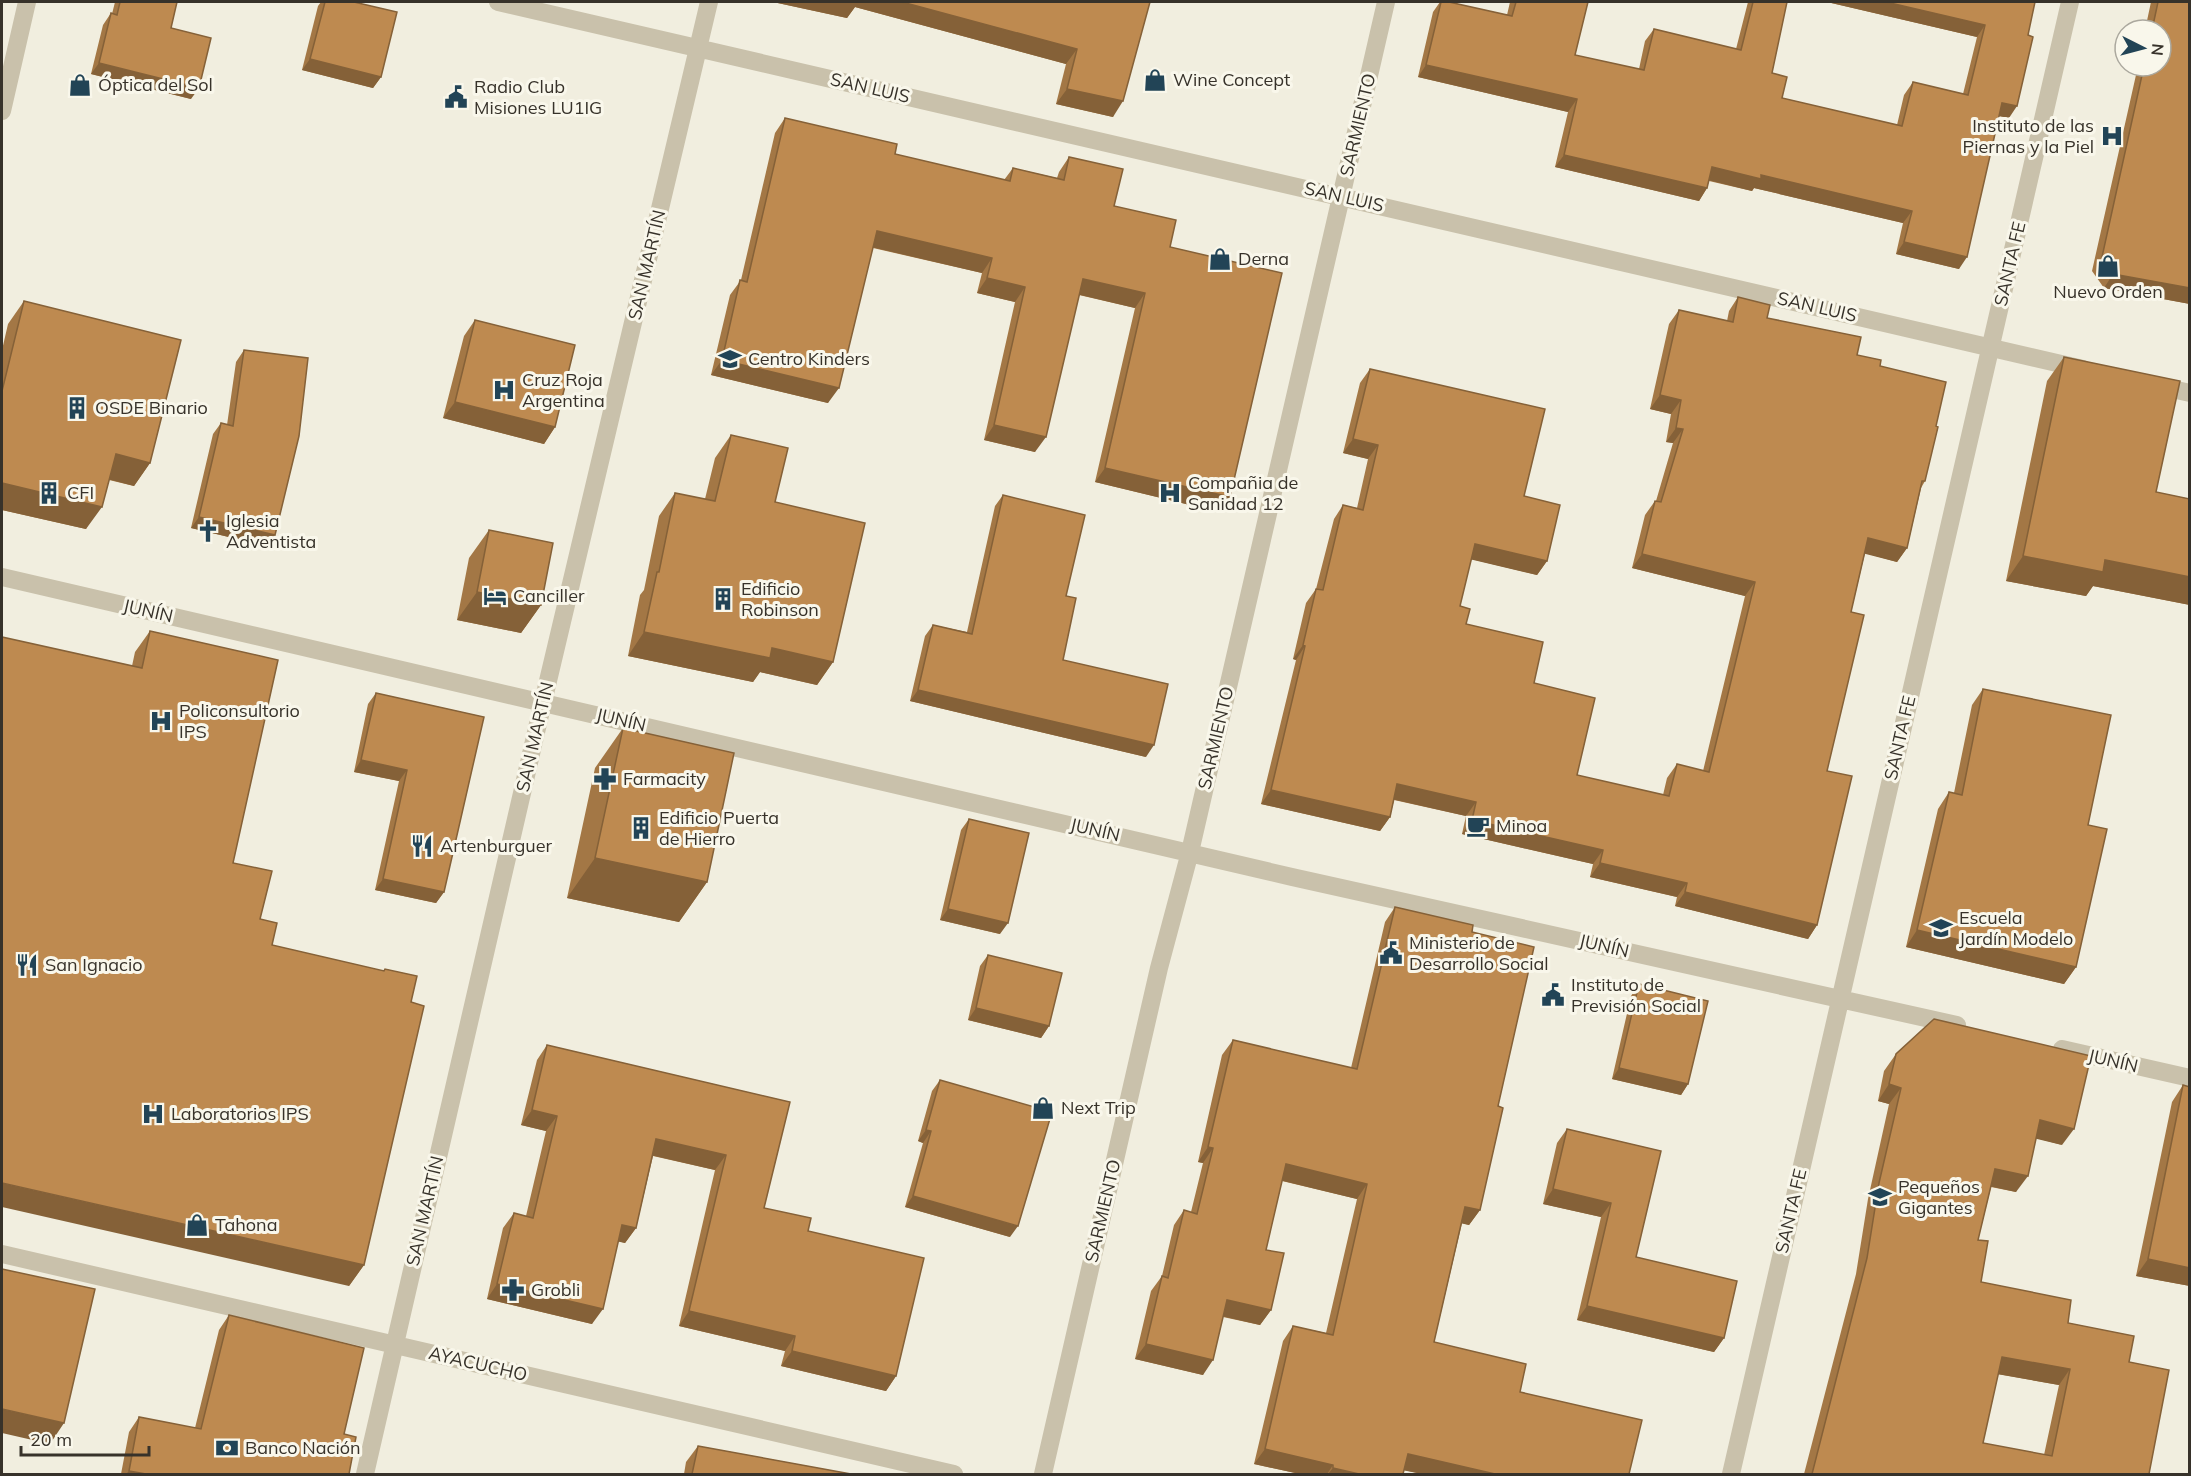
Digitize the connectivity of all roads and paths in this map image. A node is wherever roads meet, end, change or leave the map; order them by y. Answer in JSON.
{"nodes":[{"id":1,"x":27,"y":2,"type":"edge"},
{"id":2,"x":498,"y":2,"type":"edge"},
{"id":3,"x":709,"y":2,"type":"edge"},
{"id":4,"x":1386,"y":2,"type":"edge"},
{"id":5,"x":2070,"y":2,"type":"edge"},
{"id":6,"x":699,"y":48,"type":"junction"},
{"id":7,"x":2,"y":111,"type":"edge"},
{"id":8,"x":1341,"y":196,"type":"junction"},
{"id":9,"x":1991,"y":347,"type":"junction"},
{"id":10,"x":2096,"y":372,"type":"edge"},
{"id":11,"x":2143,"y":382,"type":"edge"},
{"id":12,"x":2190,"y":393,"type":"edge"},
{"id":13,"x":2,"y":577,"type":"edge"},
{"id":14,"x":543,"y":702,"type":"junction"},
{"id":15,"x":1190,"y":852,"type":"junction"},
{"id":16,"x":1839,"y":999,"type":"junction"},
{"id":17,"x":1979,"y":1031,"type":"edge"},
{"id":18,"x":2049,"y":1046,"type":"edge"},
{"id":19,"x":2190,"y":1078,"type":"edge"},
{"id":20,"x":2,"y":1254,"type":"edge"},
{"id":21,"x":395,"y":1345,"type":"junction"},
{"id":22,"x":365,"y":1474,"type":"edge"},
{"id":23,"x":954,"y":1474,"type":"edge"},
{"id":24,"x":1043,"y":1474,"type":"edge"},
{"id":25,"x":1731,"y":1474,"type":"edge"}],
"edges":[{"from":1,"to":7,"type":"street"},
{"from":2,"to":6,"type":"street","name":"SAN LUIS"},
{"from":3,"to":6,"type":"street","name":"SAN MARTÍN"},
{"from":4,"to":8,"type":"street","name":"SARMIENTO"},
{"from":5,"to":9,"type":"street","name":"SANTA FE"},
{"from":6,"to":8,"type":"street","name":"SAN LUIS"},
{"from":6,"to":14,"type":"street","name":"SAN MARTÍN"},
{"from":8,"to":9,"type":"street","name":"SAN LUIS"},
{"from":8,"to":15,"type":"street","name":"SARMIENTO"},
{"from":9,"to":10,"type":"street","name":"SAN LUIS"},
{"from":9,"to":16,"type":"street","name":"SANTA FE"},
{"from":11,"to":12,"type":"street"},
{"from":13,"to":14,"type":"street","name":"JUNÍN"},
{"from":14,"to":15,"type":"street","name":"JUNÍN"},
{"from":14,"to":21,"type":"street","name":"SAN MARTÍN"},
{"from":15,"to":16,"type":"street","name":"JUNÍN"},
{"from":15,"to":24,"type":"street","name":"SARMIENTO"},
{"from":16,"to":17,"type":"street","name":"JUNÍN"},
{"from":16,"to":25,"type":"street","name":"SANTA FE"},
{"from":18,"to":19,"type":"street","name":"JUNÍN"},
{"from":20,"to":21,"type":"street","name":"AYACUCHO"},
{"from":21,"to":22,"type":"street","name":"SAN MARTÍN"},
{"from":21,"to":23,"type":"street","name":"AYACUCHO"}]}
